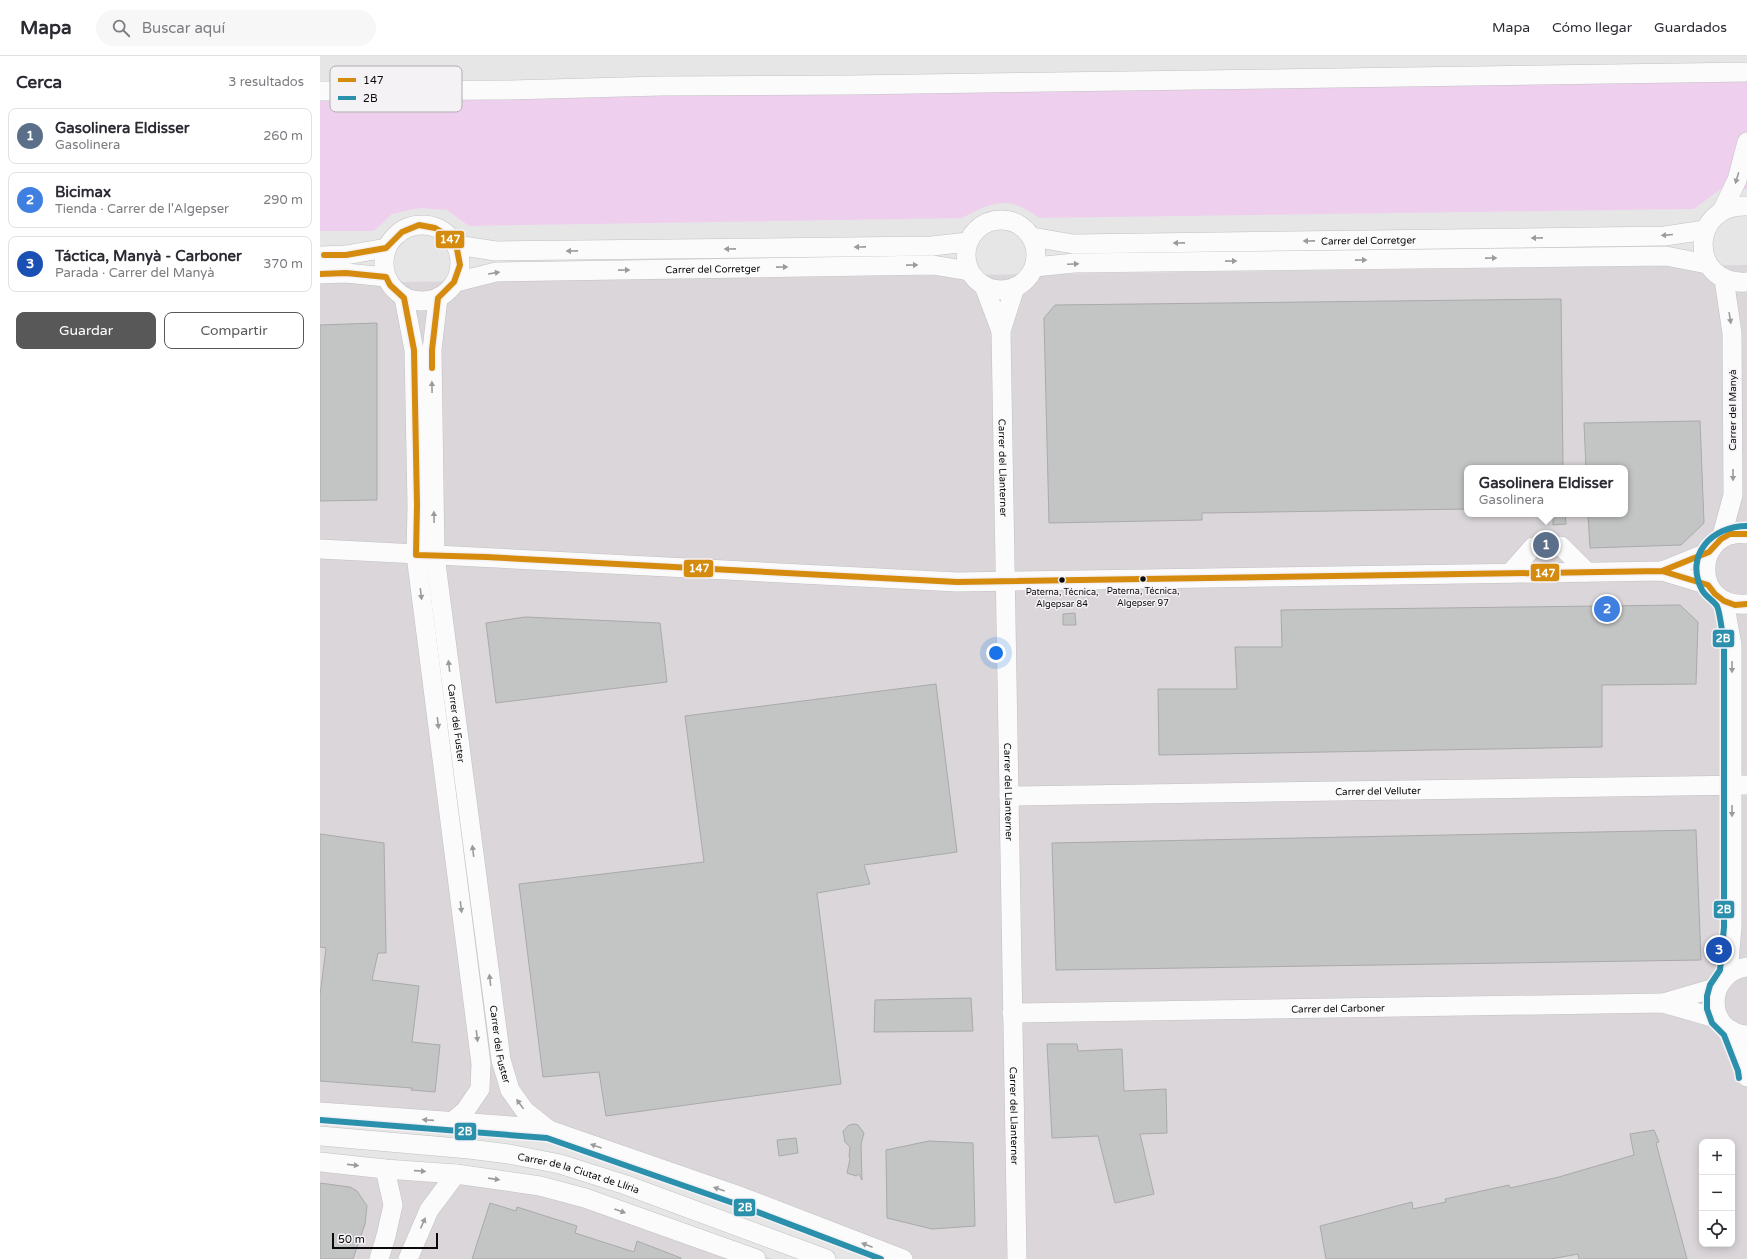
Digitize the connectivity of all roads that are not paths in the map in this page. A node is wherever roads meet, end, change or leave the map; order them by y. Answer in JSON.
{"nodes":[{"id":1,"x":1747,"y":72,"type":"edge"},
{"id":2,"x":462,"y":90,"type":"edge"},
{"id":3,"x":320,"y":91,"type":"edge"},
{"id":4,"x":330,"y":91,"type":"edge"},
{"id":5,"x":1747,"y":142,"type":"edge"},
{"id":6,"x":1747,"y":206,"type":"edge"},
{"id":7,"x":1722,"y":211,"type":"junction"},
{"id":8,"x":1705,"y":230,"type":"junction"},
{"id":9,"x":1032,"y":237,"type":"junction"},
{"id":10,"x":968,"y":242,"type":"junction"},
{"id":11,"x":456,"y":245,"type":"junction"},
{"id":12,"x":386,"y":248,"type":"junction"},
{"id":13,"x":320,"y":256,"type":"edge"},
{"id":14,"x":1708,"y":264,"type":"junction"},
{"id":15,"x":1034,"y":267,"type":"junction"},
{"id":16,"x":969,"y":271,"type":"junction"},
{"id":17,"x":320,"y":274,"type":"edge"},
{"id":18,"x":386,"y":277,"type":"junction"},
{"id":19,"x":1724,"y":279,"type":"junction"},
{"id":20,"x":456,"y":282,"type":"junction"},
{"id":21,"x":1747,"y":282,"type":"edge"},
{"id":22,"x":984,"y":286,"type":"junction"},
{"id":23,"x":1015,"y":288,"type":"junction"},
{"id":24,"x":404,"y":298,"type":"junction"},
{"id":25,"x":438,"y":298,"type":"junction"},
{"id":26,"x":1001,"y":331,"type":"junction"},
{"id":27,"x":1747,"y":534,"type":"edge"},
{"id":28,"x":1715,"y":545,"type":"junction"},
{"id":29,"x":320,"y":549,"type":"edge"},
{"id":30,"x":426,"y":556,"type":"junction"},
{"id":31,"x":1662,"y":571,"type":"junction"},
{"id":32,"x":1587,"y":572,"type":"junction"},
{"id":33,"x":1510,"y":573,"type":"junction"},
{"id":34,"x":1005,"y":580,"type":"junction"},
{"id":35,"x":1708,"y":585,"type":"junction"},
{"id":36,"x":1724,"y":601,"type":"junction"},
{"id":37,"x":1747,"y":604,"type":"edge"},
{"id":38,"x":1740,"y":785,"type":"edge"},
{"id":39,"x":1009,"y":796,"type":"junction"},
{"id":40,"x":1747,"y":967,"type":"edge"},
{"id":41,"x":1723,"y":980,"type":"junction"},
{"id":42,"x":1663,"y":1004,"type":"junction"},
{"id":43,"x":1012,"y":1013,"type":"junction"},
{"id":44,"x":1732,"y":1028,"type":"edge"},
{"id":45,"x":1747,"y":1077,"type":"edge"},
{"id":46,"x":320,"y":1112,"type":"edge"},
{"id":47,"x":452,"y":1122,"type":"junction"},
{"id":48,"x":549,"y":1130,"type":"junction"},
{"id":49,"x":320,"y":1136,"type":"edge"},
{"id":50,"x":320,"y":1162,"type":"edge"},
{"id":51,"x":385,"y":1169,"type":"junction"},
{"id":52,"x":456,"y":1174,"type":"junction"},
{"id":53,"x":1016,"y":1257,"type":"edge"},
{"id":54,"x":379,"y":1259,"type":"edge"},
{"id":55,"x":408,"y":1259,"type":"edge"},
{"id":56,"x":756,"y":1259,"type":"edge"},
{"id":57,"x":826,"y":1259,"type":"edge"},
{"id":58,"x":903,"y":1259,"type":"edge"}],
"edges":[{"from":1,"to":2,"type":"street"},
{"from":3,"to":4,"type":"street"},
{"from":5,"to":7,"type":"street","one_way":true},
{"from":6,"to":7,"type":"street"},
{"from":7,"to":8,"type":"street"},
{"from":8,"to":9,"type":"street","name":"Carrer del Corretger","one_way":true},
{"from":8,"to":14,"type":"street"},
{"from":9,"to":10,"type":"street"},
{"from":9,"to":15,"type":"street"},
{"from":10,"to":11,"type":"street","name":"Carrer del Corretger","one_way":true},
{"from":10,"to":16,"type":"street"},
{"from":11,"to":12,"type":"street"},
{"from":11,"to":20,"type":"street"},
{"from":12,"to":13,"type":"street"},
{"from":12,"to":18,"type":"street"},
{"from":15,"to":14,"type":"street","name":"Carrer del Corretger","one_way":true},
{"from":14,"to":19,"type":"street"},
{"from":15,"to":23,"type":"street"},
{"from":20,"to":16,"type":"street","name":"Carrer del Corretger","one_way":true},
{"from":16,"to":22,"type":"street"},
{"from":17,"to":18,"type":"street"},
{"from":18,"to":24,"type":"street"},
{"from":19,"to":21,"type":"street"},
{"from":19,"to":28,"type":"street","name":"Carrer del Manyà","one_way":true},
{"from":20,"to":25,"type":"street"},
{"from":22,"to":23,"type":"street"},
{"from":22,"to":26,"type":"street","name":"Carrer del Llanterner"},
{"from":23,"to":26,"type":"street","name":"Carrer del Llanterner"},
{"from":24,"to":25,"type":"street"},
{"from":24,"to":30,"type":"street","name":"Carrer del Fuster"},
{"from":30,"to":25,"type":"street","name":"Carrer del Fuster","one_way":true},
{"from":26,"to":34,"type":"street","name":"Carrer del Llanterner"},
{"from":27,"to":28,"type":"street"},
{"from":28,"to":31,"type":"street"},
{"from":28,"to":35,"type":"street","name":"Carrer del Manyà"},
{"from":29,"to":30,"type":"street"},
{"from":30,"to":34,"type":"street"},
{"from":30,"to":47,"type":"street","name":"Carrer del Fuster","one_way":true},
{"from":48,"to":30,"type":"street","name":"Carrer del Fuster","one_way":true},
{"from":31,"to":32,"type":"street"},
{"from":31,"to":35,"type":"street"},
{"from":32,"to":33,"type":"street"},
{"from":32,"to":33,"type":"street"},
{"from":33,"to":34,"type":"street"},
{"from":34,"to":39,"type":"street","name":"Carrer del Llanterner"},
{"from":35,"to":36,"type":"street"},
{"from":36,"to":37,"type":"street"},
{"from":36,"to":38,"type":"street","one_way":true},
{"from":38,"to":39,"type":"street","name":"Carrer del Velluter"},
{"from":38,"to":41,"type":"street","one_way":true},
{"from":39,"to":43,"type":"street","name":"Carrer del Llanterner"},
{"from":40,"to":41,"type":"street","name":"Carrer del Carboner"},
{"from":41,"to":42,"type":"street","name":"Carrer del Carboner"},
{"from":41,"to":44,"type":"street"},
{"from":42,"to":43,"type":"street","name":"Carrer del Carboner"},
{"from":42,"to":44,"type":"street","name":"Carrer del Carboner"},
{"from":43,"to":53,"type":"street","name":"Carrer del Llanterner"},
{"from":44,"to":45,"type":"street"},
{"from":47,"to":46,"type":"street","one_way":true},
{"from":47,"to":48,"type":"street"},
{"from":58,"to":48,"type":"street","one_way":true},
{"from":49,"to":57,"type":"street","name":"Carrer de la Ciutat de Llíria"},
{"from":50,"to":51,"type":"street","one_way":true},
{"from":51,"to":52,"type":"street","one_way":true},
{"from":51,"to":54,"type":"street"},
{"from":55,"to":52,"type":"street","one_way":true},
{"from":52,"to":56,"type":"street","one_way":true}]}
